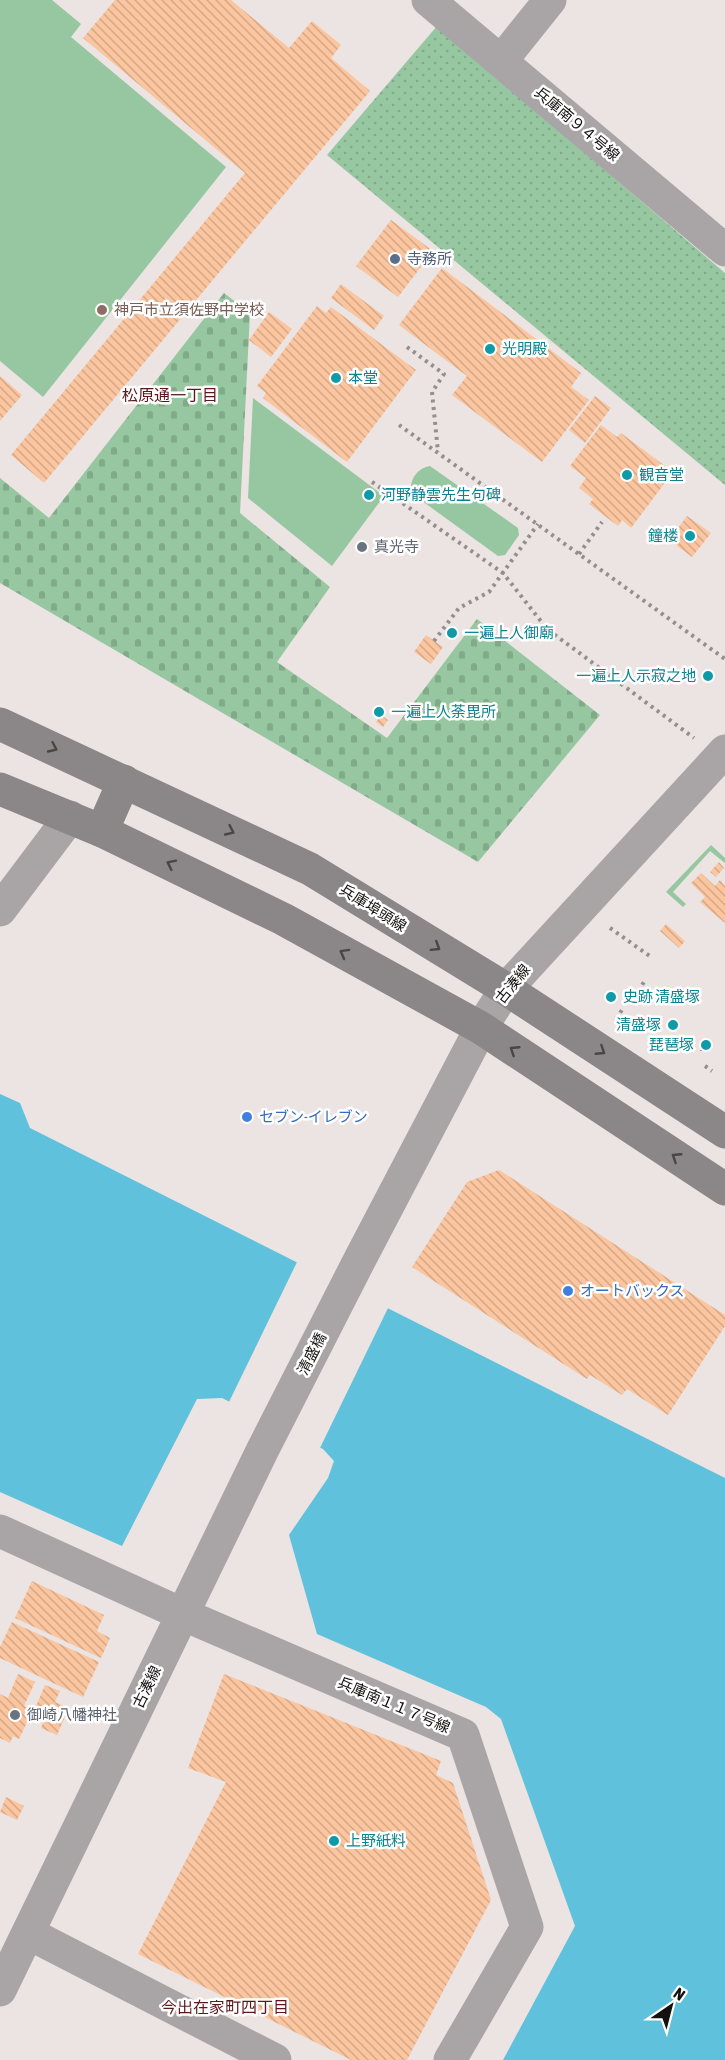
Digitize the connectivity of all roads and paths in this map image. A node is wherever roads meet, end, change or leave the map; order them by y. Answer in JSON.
{"nodes":[{"id":1,"x":428,"y":0,"type":"edge"},
{"id":2,"x":550,"y":0,"type":"edge"},
{"id":3,"x":501,"y":60,"type":"junction"},
{"id":4,"x":725,"y":250,"type":"edge"},
{"id":5,"x":407,"y":347,"type":"dead end"},
{"id":6,"x":399,"y":425,"type":"dead end"},
{"id":7,"x":438,"y":452,"type":"junction"},
{"id":8,"x":372,"y":482,"type":"dead end"},
{"id":9,"x":602,"y":522,"type":"dead end"},
{"id":10,"x":538,"y":524,"type":"junction"},
{"id":11,"x":579,"y":554,"type":"junction"},
{"id":12,"x":503,"y":573,"type":"junction"},
{"id":13,"x":434,"y":641,"type":"dead end"},
{"id":14,"x":725,"y":659,"type":"edge"},
{"id":15,"x":0,"y":724,"type":"edge"},
{"id":16,"x":722,"y":754,"type":"edge"},
{"id":17,"x":124,"y":781,"type":"junction"},
{"id":18,"x":0,"y":789,"type":"edge"},
{"id":19,"x":70,"y":818,"type":"junction"},
{"id":20,"x":102,"y":831,"type":"junction"},
{"id":21,"x":581,"y":907,"type":"junction"},
{"id":22,"x":0,"y":910,"type":"edge"},
{"id":23,"x":651,"y":957,"type":"dead end"},
{"id":24,"x":644,"y":982,"type":"dead end"},
{"id":25,"x":506,"y":990,"type":"junction"},
{"id":26,"x":638,"y":991,"type":"dead end"},
{"id":27,"x":481,"y":1028,"type":"junction"},
{"id":28,"x":705,"y":1066,"type":"dead end"},
{"id":29,"x":712,"y":1071,"type":"dead end"},
{"id":30,"x":725,"y":1132,"type":"edge"},
{"id":31,"x":725,"y":1189,"type":"edge"},
{"id":32,"x":360,"y":1259,"type":"joint"},
{"id":33,"x":263,"y":1449,"type":"joint"},
{"id":34,"x":0,"y":1531,"type":"edge"},
{"id":35,"x":182,"y":1614,"type":"junction"},
{"id":36,"x":28,"y":1933,"type":"junction"},
{"id":37,"x":0,"y":1990,"type":"edge"},
{"id":38,"x":275,"y":2060,"type":"edge"},
{"id":39,"x":450,"y":2060,"type":"edge"}],
"edges":[{"from":1,"to":3,"type":"street","name":"兵庫南９４号線"},
{"from":2,"to":3,"type":"street"},
{"from":3,"to":4,"type":"street","name":"兵庫南９４号線"},
{"from":5,"to":7,"type":"path"},
{"from":6,"to":7,"type":"path"},
{"from":7,"to":10,"type":"path"},
{"from":8,"to":12,"type":"path"},
{"from":9,"to":11,"type":"path"},
{"from":10,"to":11,"type":"path"},
{"from":10,"to":12,"type":"path"},
{"from":11,"to":14,"type":"path"},
{"from":12,"to":13,"type":"path"},
{"from":12,"to":16,"type":"path"},
{"from":15,"to":17,"type":"main road","name":"兵庫埠頭線","one_way":true},
{"from":16,"to":21,"type":"street","name":"古湊線"},
{"from":17,"to":20,"type":"main road"},
{"from":17,"to":25,"type":"main road","name":"兵庫埠頭線","one_way":true},
{"from":18,"to":19,"type":"main road"},
{"from":19,"to":20,"type":"main road"},
{"from":19,"to":22,"type":"street"},
{"from":27,"to":20,"type":"main road","one_way":true},
{"from":21,"to":23,"type":"path"},
{"from":21,"to":25,"type":"street","name":"古湊線"},
{"from":24,"to":26,"type":"path"},
{"from":25,"to":27,"type":"street","name":"古湊線"},
{"from":25,"to":30,"type":"main road","name":"兵庫埠頭線","one_way":true},
{"from":31,"to":27,"type":"main road","one_way":true},
{"from":27,"to":32,"type":"street","name":"古湊線"},
{"from":28,"to":29,"type":"path"},
{"from":32,"to":33,"type":"street","name":"清盛橋"},
{"from":33,"to":35,"type":"street","name":"古湊線"},
{"from":34,"to":35,"type":"street","name":"兵庫南１１７号線"},
{"from":35,"to":36,"type":"street","name":"古湊線"},
{"from":35,"to":39,"type":"street","name":"兵庫南１１７号線"},
{"from":36,"to":37,"type":"street","name":"古湊線"},
{"from":36,"to":38,"type":"street"}]}
